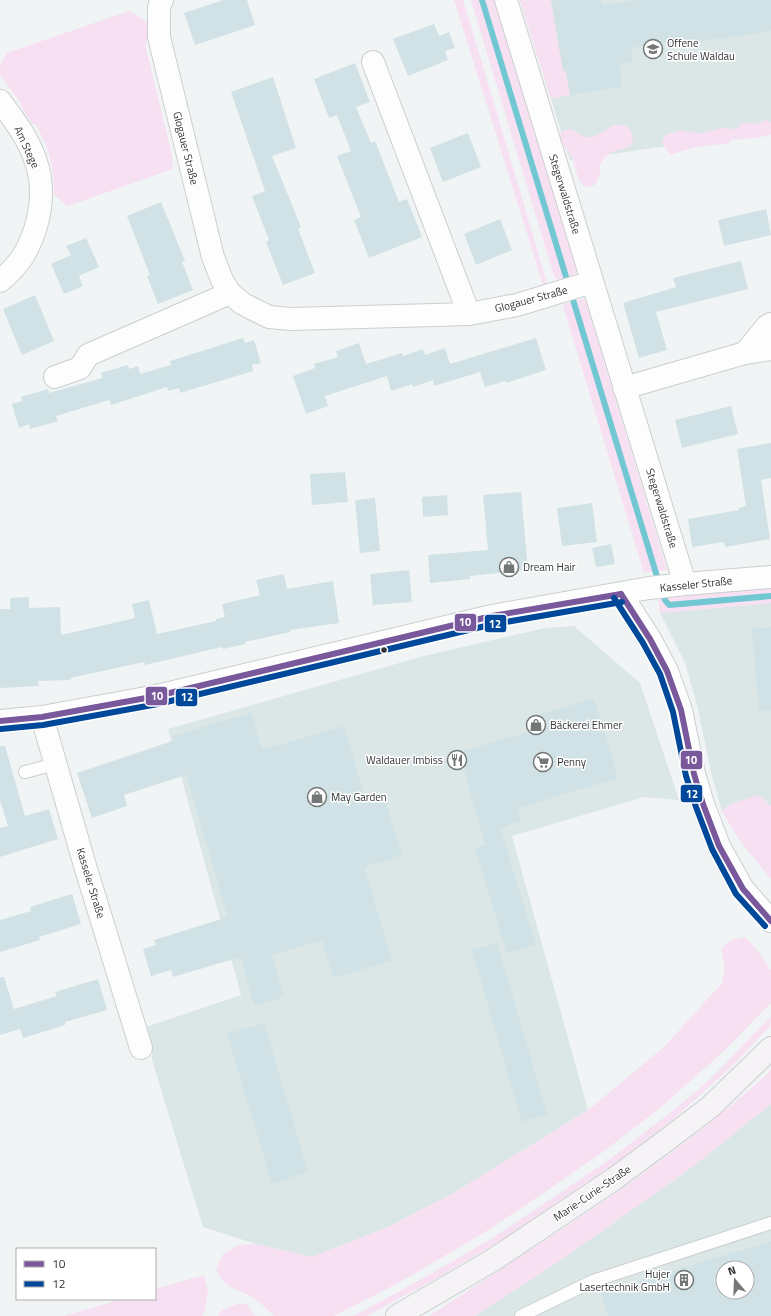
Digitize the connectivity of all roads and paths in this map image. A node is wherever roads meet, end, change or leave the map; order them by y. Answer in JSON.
{"nodes":[{"id":1,"x":162,"y":0,"type":"edge"},
{"id":2,"x":506,"y":0,"type":"edge"},
{"id":3,"x":373,"y":62,"type":"dead end"},
{"id":4,"x":0,"y":101,"type":"edge"},
{"id":5,"x":0,"y":281,"type":"edge"},
{"id":6,"x":578,"y":287,"type":"junction"},
{"id":7,"x":230,"y":293,"type":"junction"},
{"id":8,"x":469,"y":314,"type":"junction"},
{"id":9,"x":771,"y":324,"type":"edge"},
{"id":10,"x":771,"y":349,"type":"edge"},
{"id":11,"x":745,"y":353,"type":"junction"},
{"id":12,"x":55,"y":377,"type":"dead end"},
{"id":13,"x":624,"y":388,"type":"junction"},
{"id":14,"x":771,"y":577,"type":"edge"},
{"id":15,"x":667,"y":586,"type":"junction"},
{"id":16,"x":621,"y":594,"type":"junction"},
{"id":17,"x":42,"y":717,"type":"junction"},
{"id":18,"x":0,"y":721,"type":"edge"},
{"id":19,"x":56,"y":764,"type":"junction"},
{"id":20,"x":25,"y":772,"type":"dead end"},
{"id":21,"x":771,"y":921,"type":"edge"},
{"id":22,"x":141,"y":1048,"type":"dead end"},
{"id":23,"x":771,"y":1048,"type":"edge"},
{"id":24,"x":771,"y":1223,"type":"edge"},
{"id":25,"x":397,"y":1316,"type":"edge"},
{"id":26,"x":521,"y":1316,"type":"edge"}],
"edges":[{"from":1,"to":7,"type":"street","name":"Glogauer Straße"},
{"from":2,"to":6,"type":"street","name":"Stegerwaldstraße"},
{"from":3,"to":8,"type":"street"},
{"from":4,"to":5,"type":"street","name":"Am Stege"},
{"from":6,"to":8,"type":"street","name":"Glogauer Straße"},
{"from":6,"to":13,"type":"street","name":"Stegerwaldstraße"},
{"from":7,"to":8,"type":"street","name":"Glogauer Straße"},
{"from":7,"to":12,"type":"street"},
{"from":9,"to":11,"type":"street"},
{"from":10,"to":11,"type":"street"},
{"from":11,"to":13,"type":"street"},
{"from":13,"to":15,"type":"street","name":"Stegerwaldstraße"},
{"from":14,"to":15,"type":"street","name":"Kasseler Straße"},
{"from":15,"to":16,"type":"street","name":"Kasseler Straße"},
{"from":16,"to":17,"type":"street","name":"Kasseler Straße"},
{"from":16,"to":21,"type":"street"},
{"from":17,"to":18,"type":"street","name":"Kasseler Straße"},
{"from":17,"to":19,"type":"street","name":"Kasseler Straße"},
{"from":19,"to":20,"type":"lane"},
{"from":19,"to":22,"type":"street","name":"Kasseler Straße"},
{"from":23,"to":25,"type":"street","name":"Marie-Curie-Straße"},
{"from":24,"to":26,"type":"lane"}]}
